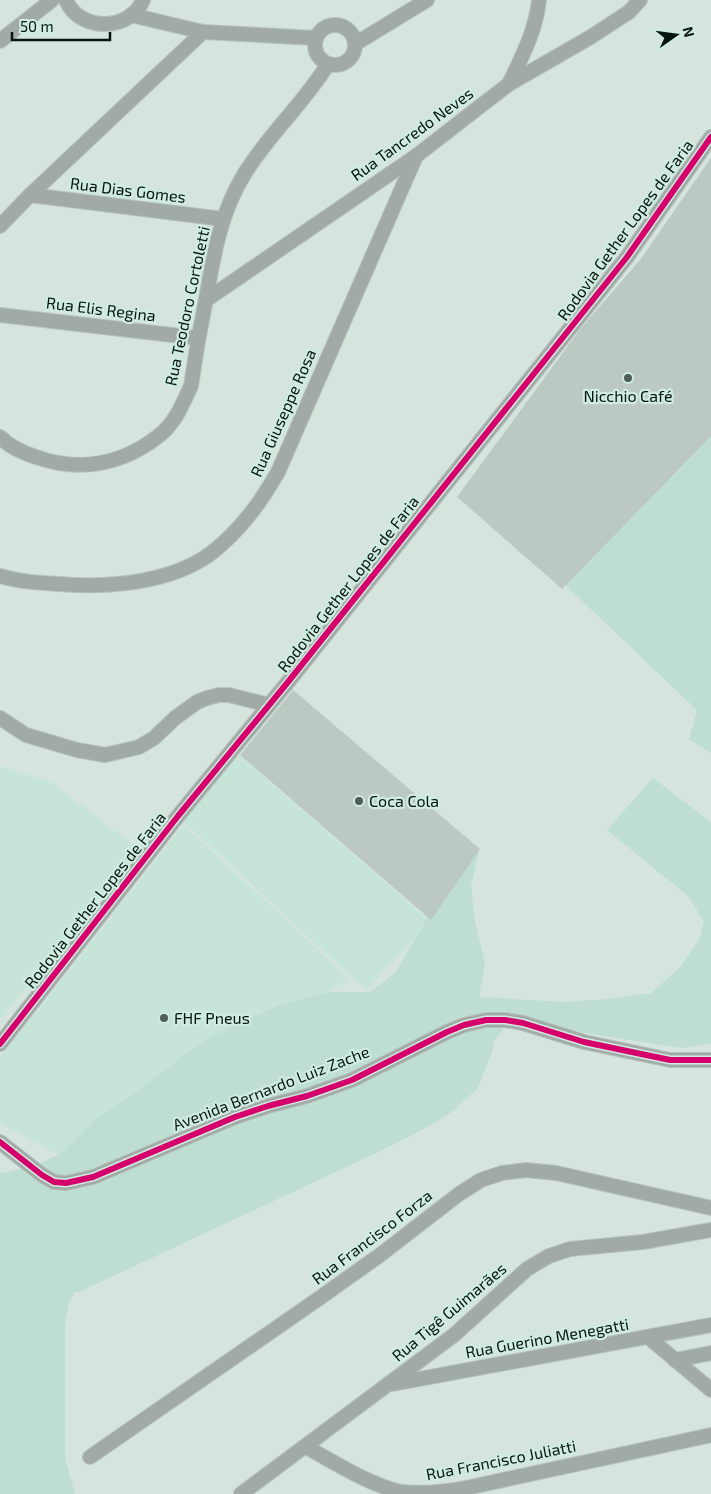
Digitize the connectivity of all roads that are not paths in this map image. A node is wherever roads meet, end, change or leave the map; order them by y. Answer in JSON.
{"nodes":[{"id":1,"x":52,"y":0,"type":"edge"},
{"id":2,"x":66,"y":0,"type":"edge"},
{"id":3,"x":143,"y":0,"type":"edge"},
{"id":4,"x":427,"y":0,"type":"edge"},
{"id":5,"x":539,"y":0,"type":"edge"},
{"id":6,"x":640,"y":0,"type":"edge"},
{"id":7,"x":131,"y":16,"type":"junction"},
{"id":8,"x":203,"y":32,"type":"junction"},
{"id":9,"x":316,"y":38,"type":"junction"},
{"id":10,"x":0,"y":41,"type":"edge"},
{"id":11,"x":355,"y":44,"type":"junction"},
{"id":12,"x":328,"y":64,"type":"junction"},
{"id":13,"x":509,"y":84,"type":"junction"},
{"id":14,"x":711,"y":137,"type":"edge"},
{"id":15,"x":416,"y":156,"type":"junction"},
{"id":16,"x":30,"y":195,"type":"junction"},
{"id":17,"x":223,"y":219,"type":"junction"},
{"id":18,"x":0,"y":226,"type":"edge"},
{"id":19,"x":206,"y":300,"type":"junction"},
{"id":20,"x":0,"y":315,"type":"edge"},
{"id":21,"x":198,"y":338,"type":"junction"},
{"id":22,"x":0,"y":437,"type":"edge"},
{"id":23,"x":0,"y":576,"type":"edge"},
{"id":24,"x":269,"y":705,"type":"junction"},
{"id":25,"x":0,"y":718,"type":"edge"},
{"id":26,"x":0,"y":726,"type":"edge"},
{"id":27,"x":26,"y":735,"type":"junction"},
{"id":28,"x":0,"y":1044,"type":"edge"},
{"id":29,"x":711,"y":1060,"type":"edge"},
{"id":30,"x":0,"y":1142,"type":"edge"},
{"id":31,"x":711,"y":1208,"type":"edge"},
{"id":32,"x":711,"y":1230,"type":"edge"},
{"id":33,"x":711,"y":1325,"type":"edge"},
{"id":34,"x":648,"y":1337,"type":"junction"},
{"id":35,"x":711,"y":1353,"type":"edge"},
{"id":36,"x":675,"y":1360,"type":"junction"},
{"id":37,"x":389,"y":1385,"type":"junction"},
{"id":38,"x":711,"y":1390,"type":"edge"},
{"id":39,"x":711,"y":1435,"type":"edge"},
{"id":40,"x":306,"y":1447,"type":"junction"},
{"id":41,"x":90,"y":1456,"type":"dead end"},
{"id":42,"x":241,"y":1494,"type":"edge"}],
"edges":[{"from":1,"to":10,"type":"street"},
{"from":2,"to":7,"type":"street"},
{"from":3,"to":7,"type":"street"},
{"from":4,"to":11,"type":"street"},
{"from":5,"to":13,"type":"street"},
{"from":6,"to":13,"type":"street","name":"Rua Tancredo Neves"},
{"from":7,"to":8,"type":"street"},
{"from":8,"to":9,"type":"street"},
{"from":8,"to":16,"type":"street"},
{"from":9,"to":11,"type":"street"},
{"from":9,"to":12,"type":"street"},
{"from":11,"to":12,"type":"street"},
{"from":12,"to":17,"type":"street","name":"Rua Teodoro Cortoletti"},
{"from":13,"to":15,"type":"street","name":"Rua Tancredo Neves"},
{"from":14,"to":24,"type":"street","name":"Rodovia Gether Lopes de Faria"},
{"from":15,"to":19,"type":"street","name":"Rua Tancredo Neves"},
{"from":15,"to":23,"type":"street","name":"Rua Giuseppe Rosa"},
{"from":16,"to":17,"type":"street","name":"Rua Dias Gomes"},
{"from":16,"to":18,"type":"street"},
{"from":17,"to":19,"type":"street","name":"Rua Teodoro Cortoletti"},
{"from":19,"to":21,"type":"street","name":"Rua Teodoro Cortoletti"},
{"from":20,"to":21,"type":"street","name":"Rua Elis Regina"},
{"from":21,"to":22,"type":"street","name":"Rua Teodoro Cortoletti"},
{"from":24,"to":27,"type":"street"},
{"from":24,"to":28,"type":"street","name":"Rodovia Gether Lopes de Faria"},
{"from":25,"to":27,"type":"street"},
{"from":26,"to":27,"type":"street"},
{"from":29,"to":30,"type":"street","name":"Avenida Bernardo Luiz Zache"},
{"from":31,"to":41,"type":"street","name":"Rua Francisco Forza"},
{"from":32,"to":37,"type":"street","name":"Rua Tigê Guimarães"},
{"from":33,"to":34,"type":"street","name":"Rua Guerino Menegatti"},
{"from":34,"to":36,"type":"street"},
{"from":34,"to":37,"type":"street","name":"Rua Guerino Menegatti"},
{"from":35,"to":36,"type":"street"},
{"from":36,"to":38,"type":"street"},
{"from":37,"to":40,"type":"street","name":"Rua Tigê Guimarães"},
{"from":39,"to":40,"type":"street","name":"Rua Francisco Juliatti"},
{"from":40,"to":42,"type":"street","name":"Rua Tigê Guimarães"}]}
